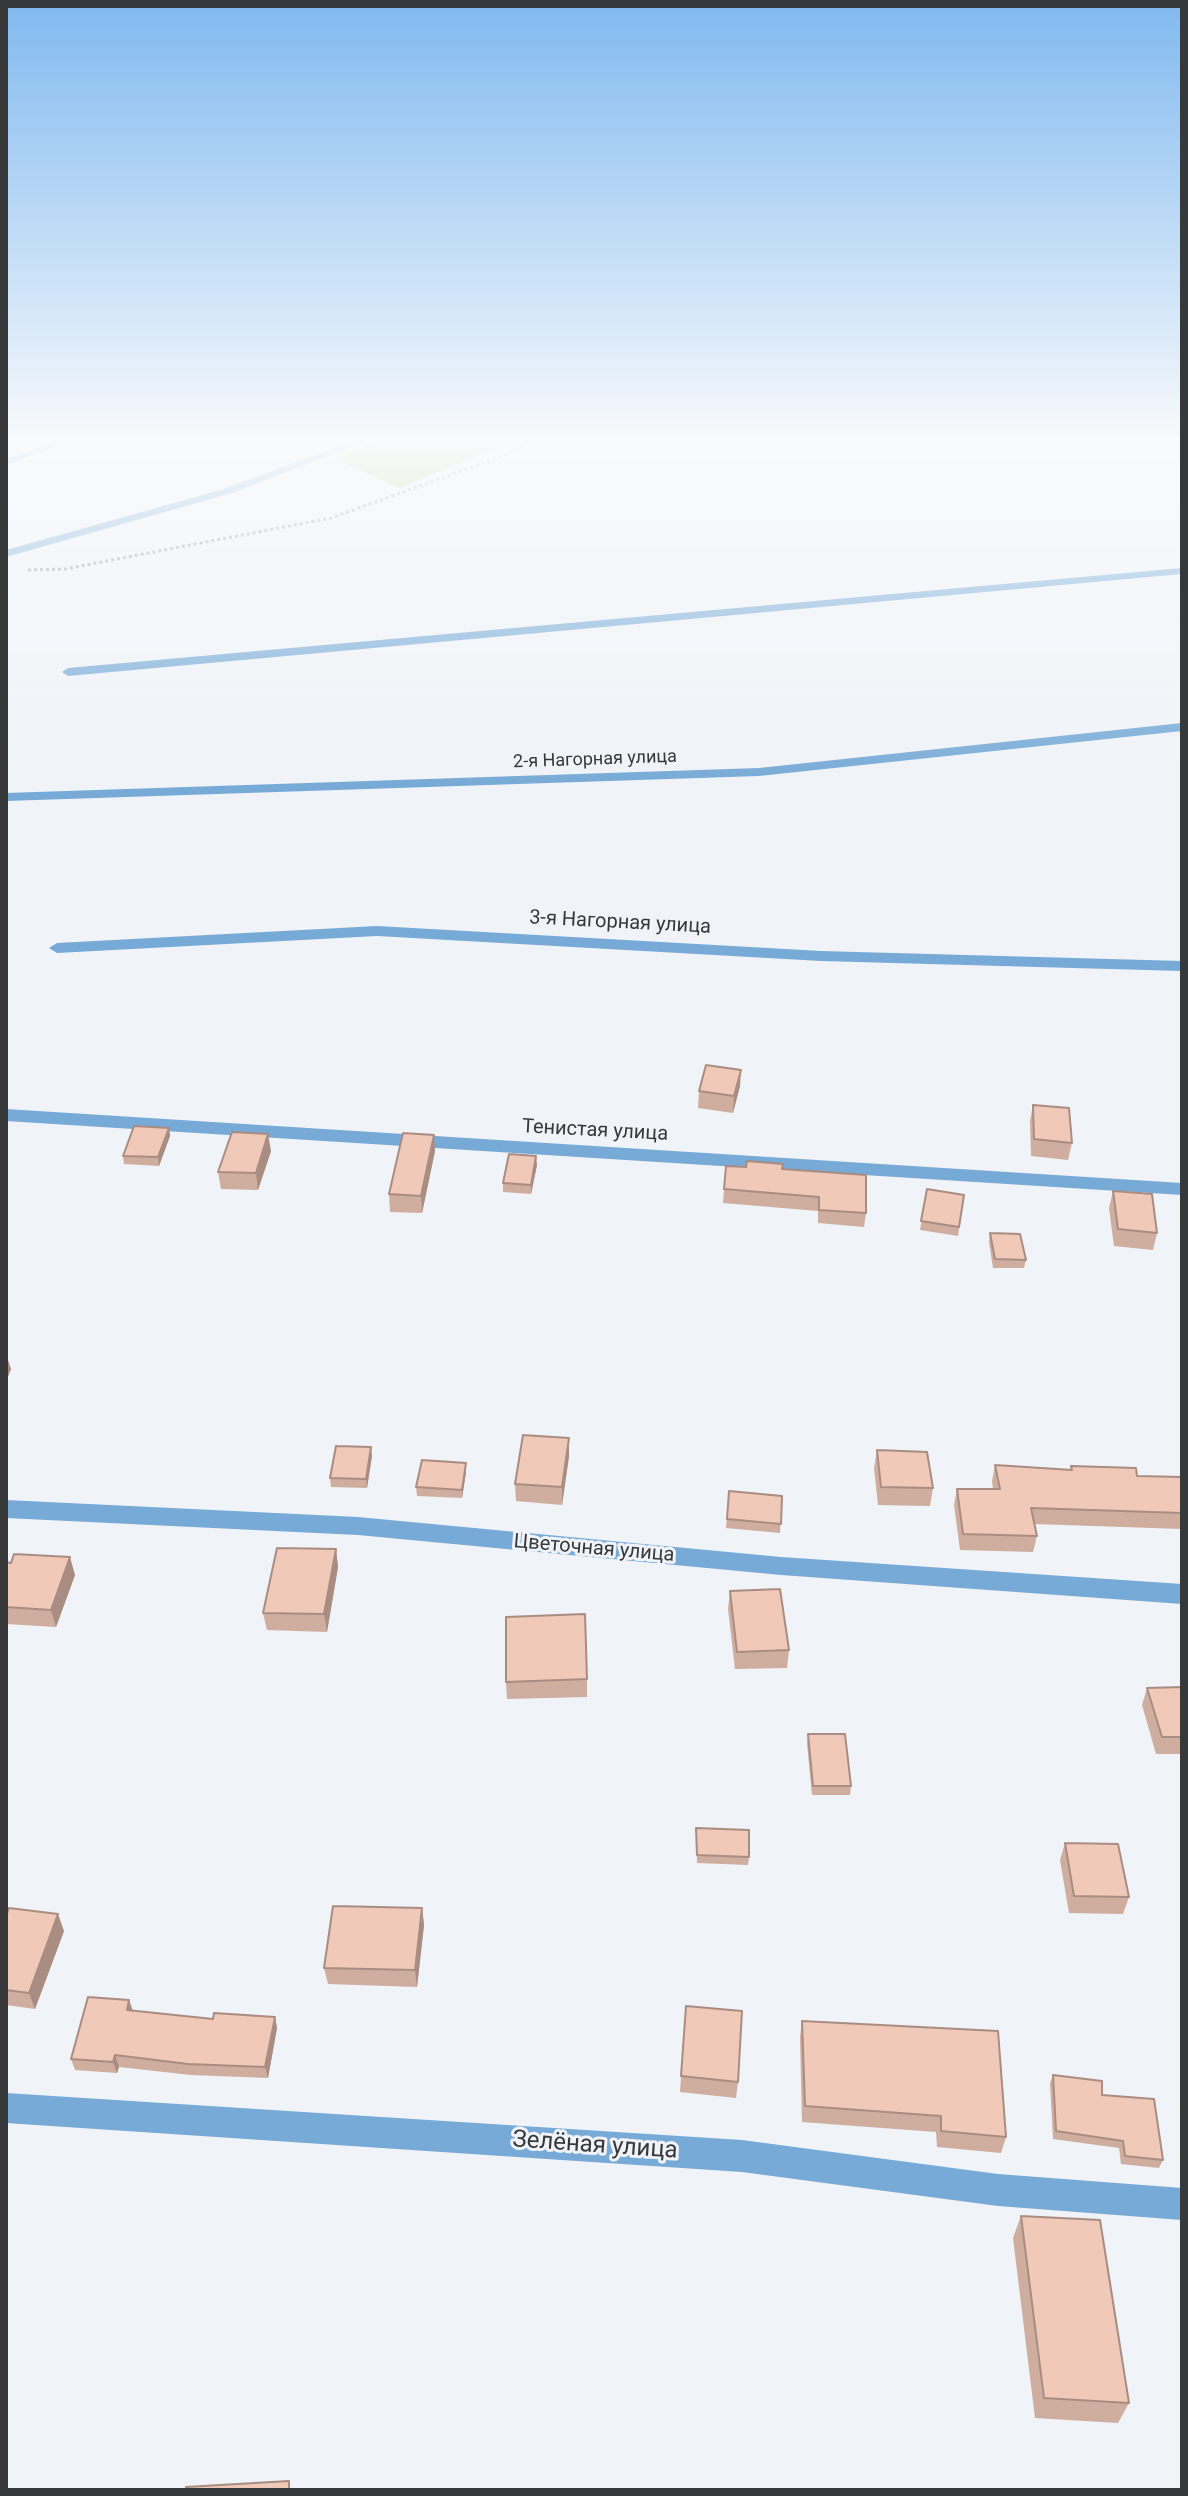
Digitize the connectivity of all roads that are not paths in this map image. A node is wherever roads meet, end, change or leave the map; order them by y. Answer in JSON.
{"nodes":[{"id":1,"x":1182,"y":571,"type":"edge"},
{"id":2,"x":68,"y":672,"type":"dead end"},
{"id":3,"x":1182,"y":727,"type":"edge"},
{"id":4,"x":6,"y":797,"type":"edge"},
{"id":5,"x":57,"y":948,"type":"dead end"},
{"id":6,"x":1182,"y":966,"type":"edge"},
{"id":7,"x":6,"y":1115,"type":"edge"},
{"id":8,"x":1182,"y":1189,"type":"edge"},
{"id":9,"x":6,"y":1509,"type":"edge"},
{"id":10,"x":1182,"y":1594,"type":"edge"},
{"id":11,"x":6,"y":2108,"type":"edge"},
{"id":12,"x":1182,"y":2204,"type":"edge"}],
"edges":[{"from":1,"to":2,"type":"street"},
{"from":3,"to":4,"type":"street","name":"2-я Нагорная улица"},
{"from":5,"to":6,"type":"street","name":"3-я Нагорная улица"},
{"from":7,"to":8,"type":"street","name":"Тенистая улица"},
{"from":9,"to":10,"type":"street","name":"Цветочная улица"},
{"from":11,"to":12,"type":"street","name":"Зелёная улица"}]}
